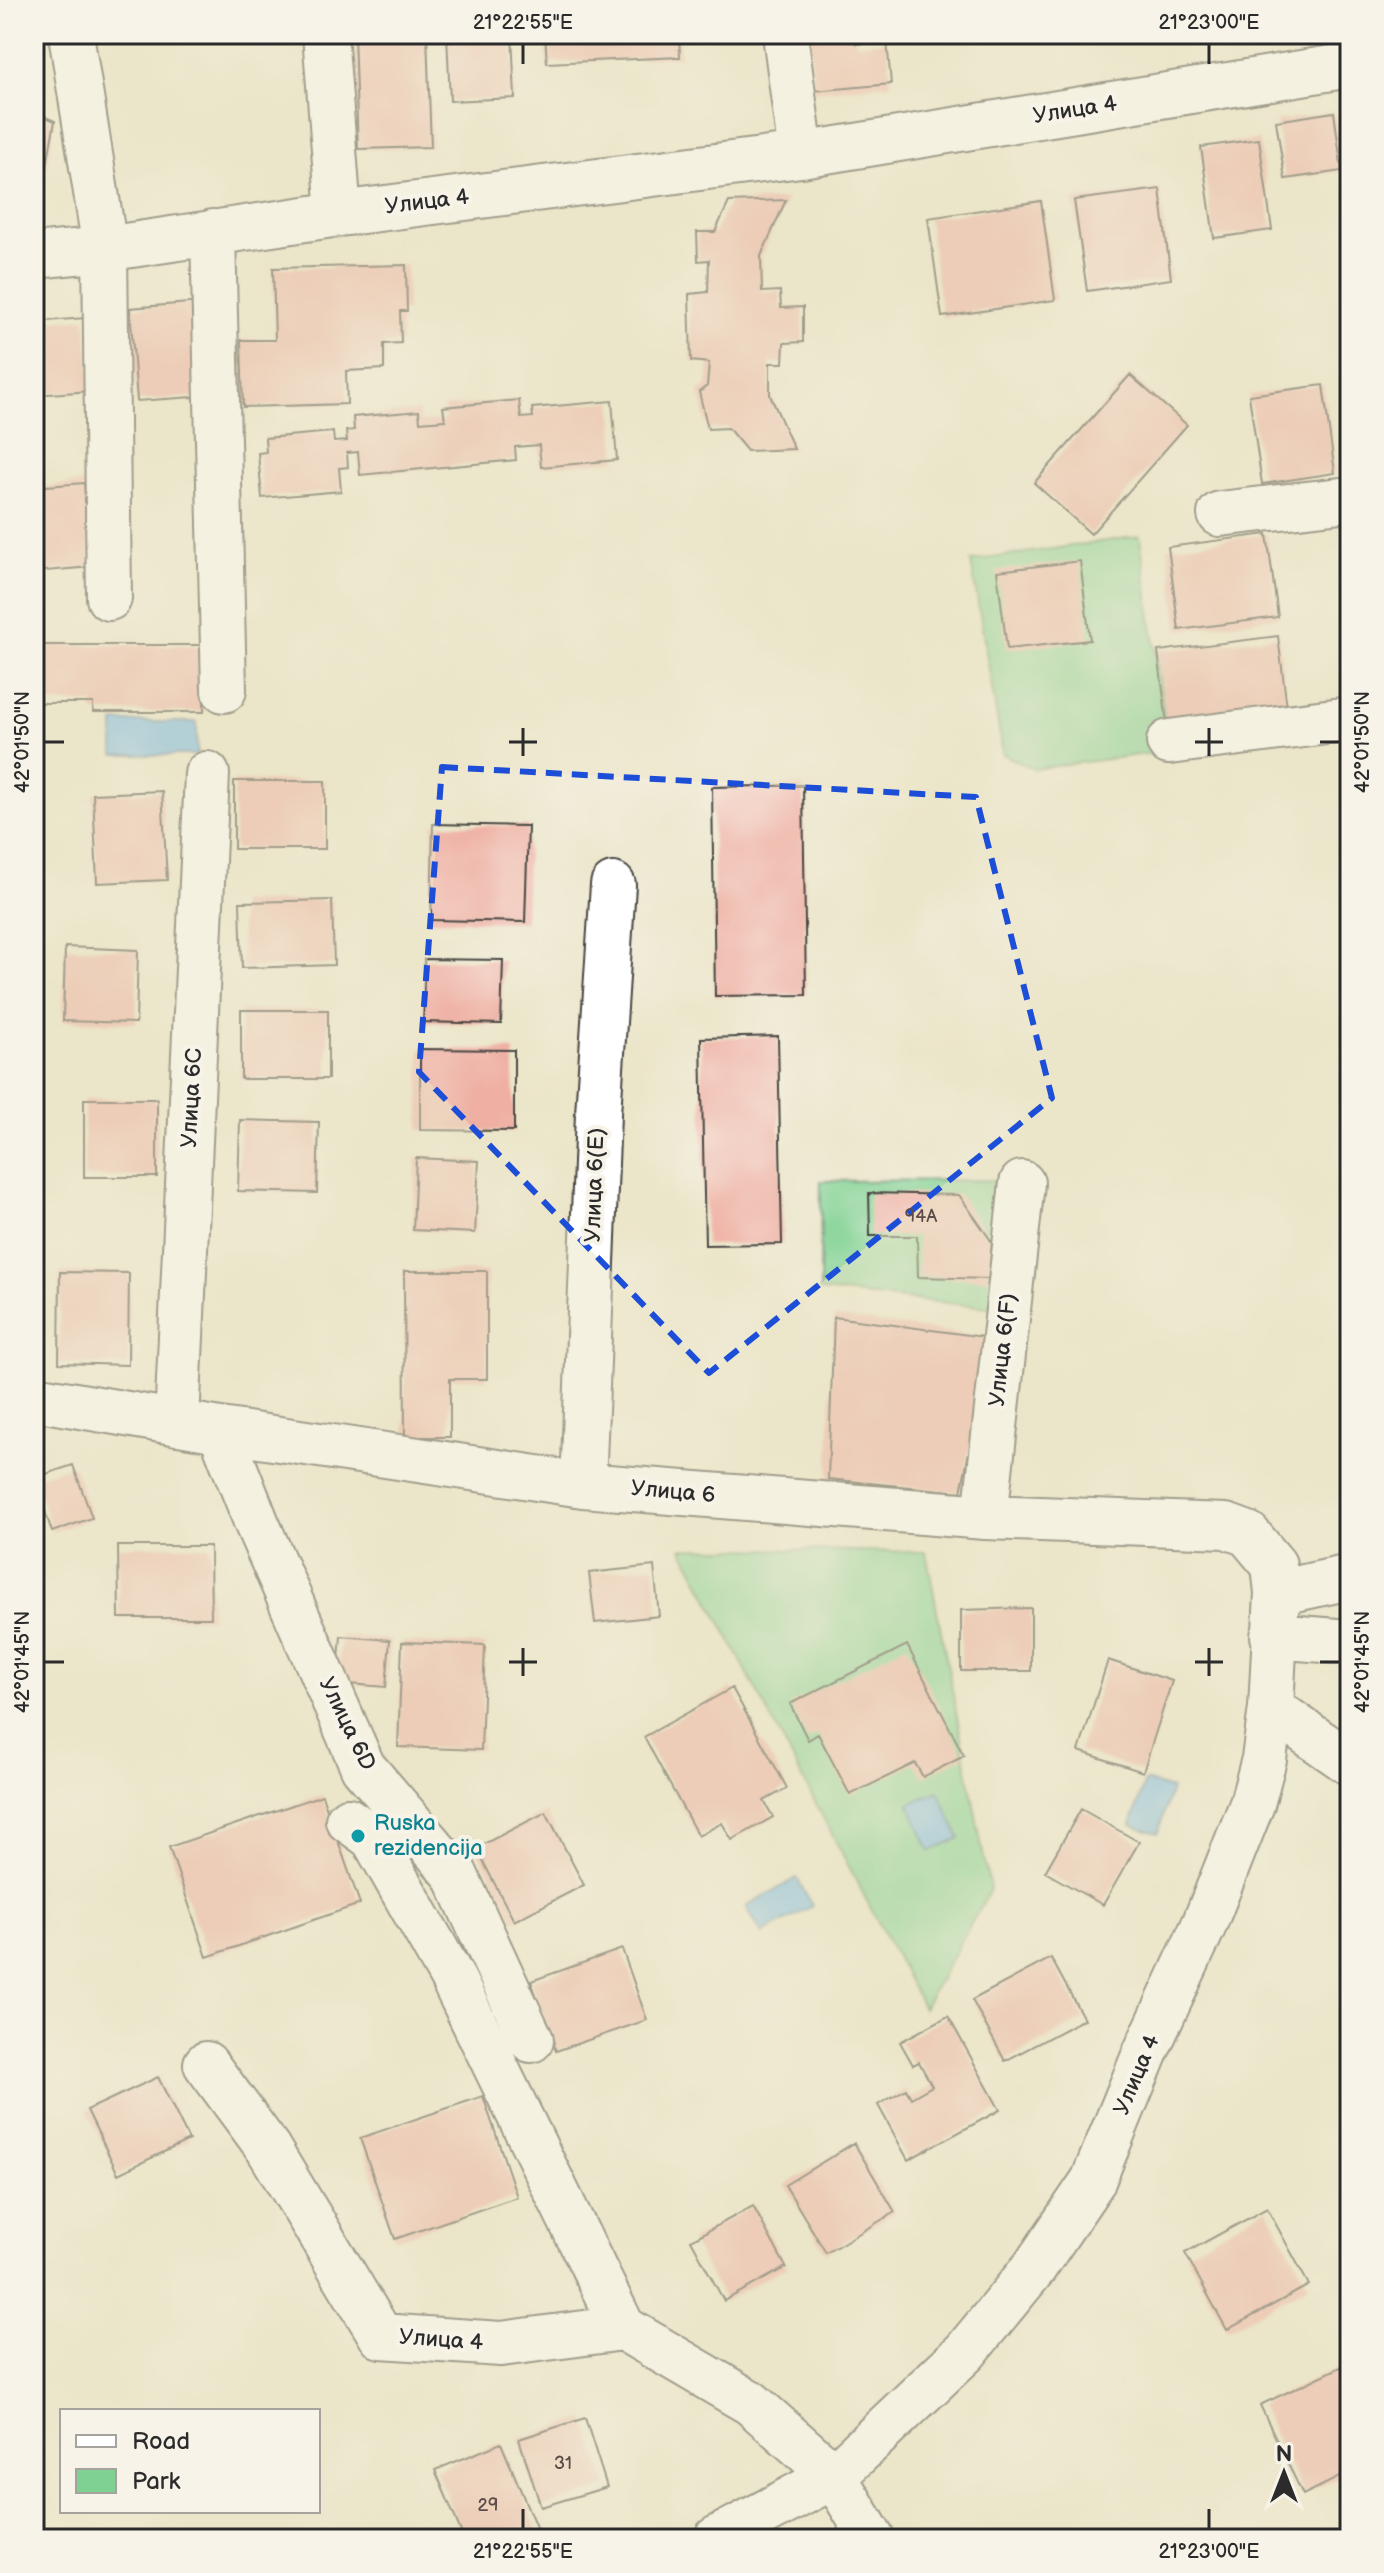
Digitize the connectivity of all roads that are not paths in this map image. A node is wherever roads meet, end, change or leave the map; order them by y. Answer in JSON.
{"nodes":[{"id":1,"x":71,"y":34,"type":"edge"},
{"id":2,"x":325,"y":34,"type":"edge"},
{"id":3,"x":785,"y":34,"type":"edge"},
{"id":4,"x":1350,"y":65,"type":"edge"},
{"id":5,"x":801,"y":155,"type":"junction"},
{"id":6,"x":339,"y":214,"type":"junction"},
{"id":7,"x":213,"y":232,"type":"junction"},
{"id":8,"x":105,"y":249,"type":"junction"},
{"id":9,"x":34,"y":256,"type":"edge"},
{"id":10,"x":1350,"y":499,"type":"edge"},
{"id":11,"x":1220,"y":514,"type":"dead end"},
{"id":12,"x":1350,"y":519,"type":"edge"},
{"id":13,"x":1280,"y":528,"type":"dead end"},
{"id":14,"x":109,"y":598,"type":"dead end"},
{"id":15,"x":224,"y":690,"type":"dead end"},
{"id":16,"x":1350,"y":719,"type":"edge"},
{"id":17,"x":1169,"y":742,"type":"dead end"},
{"id":18,"x":207,"y":774,"type":"dead end"},
{"id":19,"x":613,"y":885,"type":"dead end"},
{"id":20,"x":1011,"y":1208,"type":"dead end"},
{"id":21,"x":34,"y":1398,"type":"edge"},
{"id":22,"x":177,"y":1423,"type":"junction"},
{"id":23,"x":220,"y":1430,"type":"junction"},
{"id":24,"x":583,"y":1485,"type":"junction"},
{"id":25,"x":985,"y":1517,"type":"junction"},
{"id":26,"x":1350,"y":1577,"type":"edge"},
{"id":27,"x":1277,"y":1593,"type":"junction"},
{"id":28,"x":1273,"y":1636,"type":"junction"},
{"id":29,"x":1350,"y":1642,"type":"edge"},
{"id":30,"x":1271,"y":1708,"type":"junction"},
{"id":31,"x":1350,"y":1763,"type":"edge"},
{"id":32,"x":348,"y":1820,"type":"dead end"},
{"id":33,"x":531,"y":2040,"type":"dead end"},
{"id":34,"x":206,"y":2064,"type":"dead end"},
{"id":35,"x":623,"y":2328,"type":"junction"},
{"id":36,"x":834,"y":2476,"type":"junction"},
{"id":37,"x":716,"y":2539,"type":"edge"},
{"id":38,"x":872,"y":2539,"type":"edge"}],
"edges":[{"from":1,"to":8,"type":"street"},
{"from":2,"to":6,"type":"street"},
{"from":3,"to":5,"type":"street"},
{"from":4,"to":5,"type":"street","name":"Улица 4"},
{"from":5,"to":6,"type":"street","name":"Улица 4"},
{"from":6,"to":7,"type":"street","name":"Улица 4"},
{"from":7,"to":8,"type":"street","name":"Улица 4"},
{"from":7,"to":15,"type":"street"},
{"from":8,"to":9,"type":"street","name":"Улица 4"},
{"from":8,"to":14,"type":"street"},
{"from":10,"to":11,"type":"street"},
{"from":12,"to":13,"type":"street"},
{"from":16,"to":17,"type":"street"},
{"from":18,"to":22,"type":"street","name":"Улица 6C"},
{"from":19,"to":24,"type":"street","name":"Улица 6(E)"},
{"from":20,"to":25,"type":"street","name":"Улица 6(F)"},
{"from":21,"to":22,"type":"street","name":"Улица 6"},
{"from":22,"to":23,"type":"street","name":"Улица 6"},
{"from":23,"to":24,"type":"street","name":"Улица 6"},
{"from":23,"to":33,"type":"street","name":"Улица 6D"},
{"from":24,"to":25,"type":"street","name":"Улица 6"},
{"from":25,"to":27,"type":"street","name":"Улица 6"},
{"from":26,"to":27,"type":"street"},
{"from":27,"to":28,"type":"street","name":"Улица 4"},
{"from":28,"to":29,"type":"street"},
{"from":28,"to":30,"type":"street","name":"Улица 4"},
{"from":30,"to":31,"type":"street"},
{"from":30,"to":36,"type":"street","name":"Улица 4"},
{"from":32,"to":35,"type":"street"},
{"from":34,"to":35,"type":"street","name":"Улица 4"},
{"from":35,"to":36,"type":"street"},
{"from":36,"to":37,"type":"street","name":"Улица 4"},
{"from":36,"to":38,"type":"street"}]}
